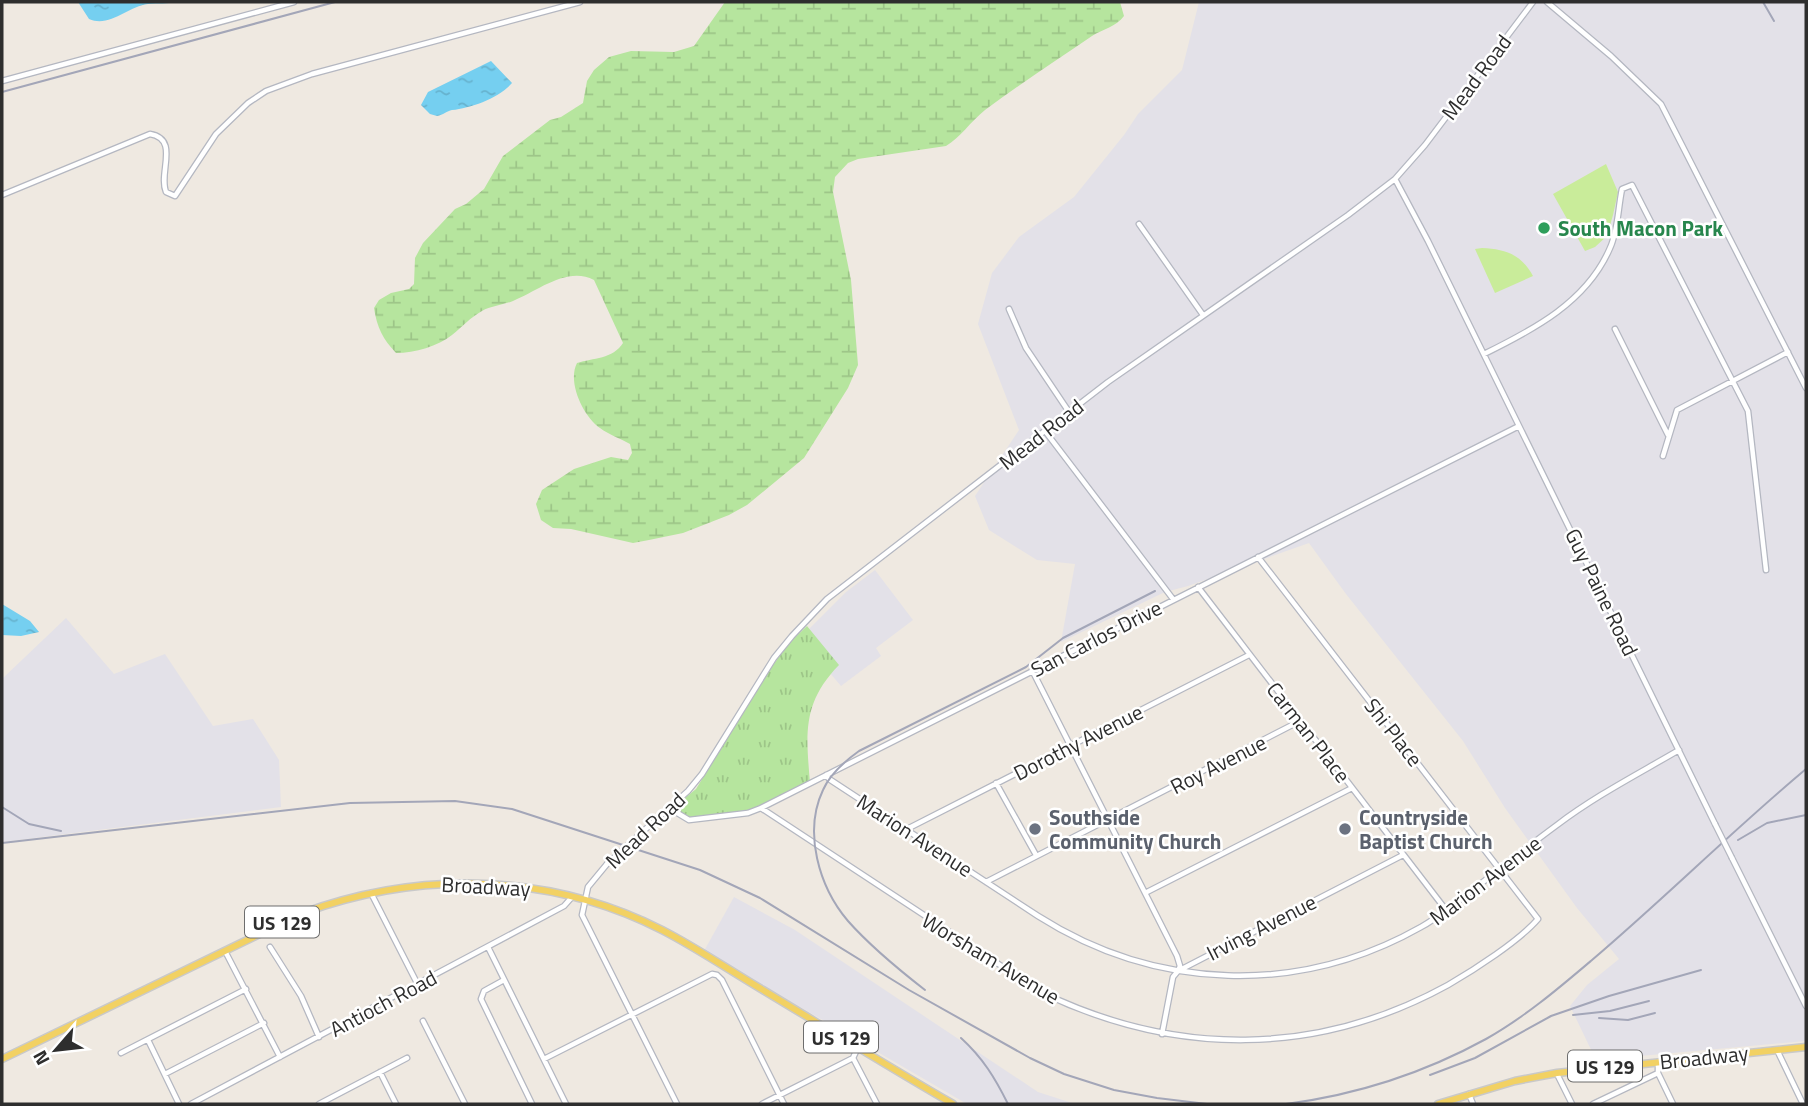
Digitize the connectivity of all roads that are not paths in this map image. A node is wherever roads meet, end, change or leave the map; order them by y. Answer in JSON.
{"nodes":[{"id":1,"x":294,"y":2,"type":"edge"},
{"id":2,"x":580,"y":2,"type":"edge"},
{"id":3,"x":1533,"y":2,"type":"edge"},
{"id":4,"x":1547,"y":2,"type":"edge"},
{"id":5,"x":1555,"y":4,"type":"edge"},
{"id":6,"x":2,"y":81,"type":"edge"},
{"id":7,"x":1395,"y":179,"type":"junction"},
{"id":8,"x":2,"y":195,"type":"edge"},
{"id":9,"x":1139,"y":223,"type":"dead end"},
{"id":10,"x":1009,"y":309,"type":"dead end"},
{"id":11,"x":1203,"y":315,"type":"junction"},
{"id":12,"x":1615,"y":329,"type":"dead end"},
{"id":13,"x":1788,"y":352,"type":"junction"},
{"id":14,"x":1484,"y":354,"type":"junction"},
{"id":15,"x":1734,"y":380,"type":"junction"},
{"id":16,"x":1806,"y":388,"type":"edge"},
{"id":17,"x":1069,"y":412,"type":"junction"},
{"id":18,"x":1519,"y":426,"type":"junction"},
{"id":19,"x":1045,"y":431,"type":"junction"},
{"id":20,"x":1668,"y":438,"type":"junction"},
{"id":21,"x":1663,"y":456,"type":"dead end"},
{"id":22,"x":1258,"y":557,"type":"junction"},
{"id":23,"x":1766,"y":570,"type":"dead end"},
{"id":24,"x":1198,"y":587,"type":"junction"},
{"id":25,"x":1174,"y":599,"type":"junction"},
{"id":26,"x":1249,"y":655,"type":"junction"},
{"id":27,"x":1032,"y":670,"type":"junction"},
{"id":28,"x":1300,"y":721,"type":"junction"},
{"id":29,"x":1070,"y":746,"type":"junction"},
{"id":30,"x":1679,"y":750,"type":"junction"},
{"id":31,"x":826,"y":775,"type":"junction"},
{"id":32,"x":996,"y":783,"type":"junction"},
{"id":33,"x":1352,"y":788,"type":"junction"},
{"id":34,"x":669,"y":808,"type":"junction"},
{"id":35,"x":761,"y":808,"type":"junction"},
{"id":36,"x":1108,"y":819,"type":"junction"},
{"id":37,"x":907,"y":829,"type":"junction"},
{"id":38,"x":1036,"y":855,"type":"junction"},
{"id":39,"x":1403,"y":855,"type":"junction"},
{"id":40,"x":1499,"y":869,"type":"junction"},
{"id":41,"x":986,"y":882,"type":"junction"},
{"id":42,"x":371,"y":892,"type":"junction"},
{"id":43,"x":1145,"y":893,"type":"junction"},
{"id":44,"x":572,"y":897,"type":"junction"},
{"id":45,"x":586,"y":900,"type":"junction"},
{"id":46,"x":1529,"y":908,"type":"joint"},
{"id":47,"x":1446,"y":910,"type":"junction"},
{"id":48,"x":270,"y":947,"type":"dead end"},
{"id":49,"x":488,"y":947,"type":"junction"},
{"id":50,"x":225,"y":950,"type":"junction"},
{"id":51,"x":730,"y":970,"type":"junction"},
{"id":52,"x":1178,"y":971,"type":"junction"},
{"id":53,"x":504,"y":980,"type":"junction"},
{"id":54,"x":722,"y":980,"type":"junction"},
{"id":55,"x":418,"y":985,"type":"junction"},
{"id":56,"x":246,"y":989,"type":"junction"},
{"id":57,"x":1806,"y":1006,"type":"edge"},
{"id":58,"x":632,"y":1015,"type":"junction"},
{"id":59,"x":423,"y":1021,"type":"dead end"},
{"id":60,"x":264,"y":1023,"type":"junction"},
{"id":61,"x":1162,"y":1034,"type":"junction"},
{"id":62,"x":319,"y":1037,"type":"junction"},
{"id":63,"x":148,"y":1040,"type":"junction"},
{"id":64,"x":858,"y":1047,"type":"junction"},
{"id":65,"x":1806,"y":1047,"type":"edge"},
{"id":66,"x":1776,"y":1049,"type":"junction"},
{"id":67,"x":121,"y":1053,"type":"dead end"},
{"id":68,"x":280,"y":1057,"type":"junction"},
{"id":69,"x":407,"y":1058,"type":"dead end"},
{"id":70,"x":853,"y":1058,"type":"junction"},
{"id":71,"x":2,"y":1059,"type":"edge"},
{"id":72,"x":544,"y":1059,"type":"junction"},
{"id":73,"x":1658,"y":1062,"type":"junction"},
{"id":74,"x":380,"y":1072,"type":"junction"},
{"id":75,"x":1557,"y":1073,"type":"junction"},
{"id":76,"x":1658,"y":1073,"type":"junction"},
{"id":77,"x":165,"y":1074,"type":"junction"},
{"id":78,"x":1469,"y":1094,"type":"junction"},
{"id":79,"x":780,"y":1095,"type":"junction"},
{"id":80,"x":180,"y":1104,"type":"edge"},
{"id":81,"x":191,"y":1104,"type":"edge"},
{"id":82,"x":318,"y":1104,"type":"edge"},
{"id":83,"x":396,"y":1104,"type":"edge"},
{"id":84,"x":465,"y":1104,"type":"edge"},
{"id":85,"x":532,"y":1104,"type":"edge"},
{"id":86,"x":566,"y":1104,"type":"edge"},
{"id":87,"x":677,"y":1104,"type":"edge"},
{"id":88,"x":762,"y":1104,"type":"edge"},
{"id":89,"x":784,"y":1104,"type":"edge"},
{"id":90,"x":877,"y":1104,"type":"edge"},
{"id":91,"x":953,"y":1104,"type":"edge"},
{"id":92,"x":1438,"y":1104,"type":"edge"},
{"id":93,"x":1473,"y":1104,"type":"edge"},
{"id":94,"x":1572,"y":1104,"type":"edge"},
{"id":95,"x":1593,"y":1104,"type":"edge"},
{"id":96,"x":1673,"y":1104,"type":"edge"},
{"id":97,"x":1804,"y":1104,"type":"edge"}],
"edges":[{"from":1,"to":6,"type":"street"},
{"from":2,"to":8,"type":"street"},
{"from":3,"to":7,"type":"street","name":"Mead Road"},
{"from":4,"to":5,"type":"street"},
{"from":5,"to":13,"type":"street"},
{"from":7,"to":11,"type":"street","name":"Mead Road"},
{"from":7,"to":14,"type":"street","name":"Guy Paine Road"},
{"from":9,"to":11,"type":"street"},
{"from":10,"to":17,"type":"street"},
{"from":11,"to":17,"type":"street","name":"Mead Road"},
{"from":12,"to":20,"type":"street"},
{"from":13,"to":15,"type":"street"},
{"from":13,"to":16,"type":"street"},
{"from":14,"to":15,"type":"street"},
{"from":14,"to":18,"type":"street","name":"Guy Paine Road"},
{"from":15,"to":20,"type":"street"},
{"from":15,"to":23,"type":"street"},
{"from":17,"to":19,"type":"street","name":"Mead Road"},
{"from":18,"to":22,"type":"street","name":"San Carlos Drive"},
{"from":18,"to":30,"type":"street","name":"Guy Paine Road"},
{"from":19,"to":25,"type":"street"},
{"from":19,"to":34,"type":"street","name":"Mead Road"},
{"from":20,"to":21,"type":"street"},
{"from":22,"to":24,"type":"street","name":"San Carlos Drive"},
{"from":22,"to":40,"type":"street","name":"Shi Place"},
{"from":24,"to":25,"type":"street","name":"San Carlos Drive"},
{"from":24,"to":26,"type":"street","name":"Carman Place"},
{"from":25,"to":27,"type":"street","name":"San Carlos Drive"},
{"from":26,"to":28,"type":"street","name":"Carman Place"},
{"from":26,"to":29,"type":"street","name":"Dorothy Avenue"},
{"from":27,"to":29,"type":"street"},
{"from":27,"to":31,"type":"street","name":"San Carlos Drive"},
{"from":28,"to":33,"type":"street","name":"Carman Place"},
{"from":28,"to":36,"type":"street","name":"Roy Avenue"},
{"from":29,"to":32,"type":"street","name":"Dorothy Avenue"},
{"from":29,"to":36,"type":"street"},
{"from":30,"to":40,"type":"street","name":"Marion Avenue"},
{"from":30,"to":57,"type":"street","name":"Guy Paine Road","bridge":true},
{"from":31,"to":35,"type":"street","name":"San Carlos Drive"},
{"from":31,"to":37,"type":"street","name":"Marion Avenue"},
{"from":32,"to":37,"type":"street","name":"Dorothy Avenue"},
{"from":32,"to":38,"type":"street"},
{"from":33,"to":39,"type":"street","name":"Carman Place"},
{"from":33,"to":43,"type":"street"},
{"from":34,"to":35,"type":"street","name":"San Carlos Drive"},
{"from":34,"to":45,"type":"street","name":"Mead Road","bridge":true},
{"from":35,"to":61,"type":"street","name":"Worsham Avenue"},
{"from":36,"to":38,"type":"street","name":"Roy Avenue"},
{"from":36,"to":43,"type":"street"},
{"from":37,"to":41,"type":"street","name":"Marion Avenue"},
{"from":38,"to":41,"type":"street","name":"Roy Avenue"},
{"from":39,"to":47,"type":"street","name":"Carman Place"},
{"from":39,"to":52,"type":"street","name":"Irving Avenue"},
{"from":40,"to":46,"type":"street","name":"Shi Place"},
{"from":40,"to":47,"type":"street","name":"Marion Avenue"},
{"from":41,"to":52,"type":"street","name":"Marion Avenue"},
{"from":42,"to":44,"type":"main road","name":"Broadway","number":"US 129"},
{"from":42,"to":50,"type":"main road","name":"Broadway","number":"US 129"},
{"from":42,"to":55,"type":"street"},
{"from":43,"to":52,"type":"street"},
{"from":44,"to":45,"type":"main road","name":"Broadway","number":"US 129"},
{"from":44,"to":49,"type":"street","name":"Antioch Road"},
{"from":45,"to":51,"type":"main road","name":"Broadway","number":"US 129"},
{"from":45,"to":58,"type":"street"},
{"from":46,"to":61,"type":"street","name":"Worsham Avenue"},
{"from":47,"to":52,"type":"street","name":"Marion Avenue"},
{"from":48,"to":62,"type":"street"},
{"from":49,"to":53,"type":"street"},
{"from":49,"to":55,"type":"street","name":"Antioch Road"},
{"from":50,"to":56,"type":"street"},
{"from":50,"to":71,"type":"main road","name":"Broadway","number":"US 129"},
{"from":51,"to":54,"type":"street"},
{"from":51,"to":64,"type":"main road","name":"Broadway","number":"US 129"},
{"from":52,"to":61,"type":"street"},
{"from":53,"to":72,"type":"street"},
{"from":53,"to":85,"type":"street"},
{"from":54,"to":58,"type":"street"},
{"from":54,"to":79,"type":"street"},
{"from":55,"to":62,"type":"street","name":"Antioch Road"},
{"from":56,"to":60,"type":"street"},
{"from":56,"to":63,"type":"street"},
{"from":58,"to":72,"type":"street"},
{"from":58,"to":87,"type":"street"},
{"from":59,"to":84,"type":"street"},
{"from":60,"to":68,"type":"street"},
{"from":60,"to":77,"type":"street"},
{"from":62,"to":68,"type":"street","name":"Antioch Road"},
{"from":63,"to":67,"type":"street"},
{"from":63,"to":77,"type":"street"},
{"from":64,"to":70,"type":"street"},
{"from":64,"to":91,"type":"main road","name":"Broadway","number":"US 129"},
{"from":65,"to":66,"type":"main road","name":"Broadway","number":"US 129"},
{"from":66,"to":73,"type":"main road","name":"Broadway","number":"US 129"},
{"from":66,"to":97,"type":"street"},
{"from":68,"to":81,"type":"street","name":"Antioch Road"},
{"from":69,"to":74,"type":"street"},
{"from":70,"to":79,"type":"street"},
{"from":70,"to":90,"type":"street"},
{"from":72,"to":86,"type":"street"},
{"from":73,"to":75,"type":"main road","name":"Broadway","number":"US 129"},
{"from":73,"to":76,"type":"street"},
{"from":74,"to":82,"type":"street"},
{"from":74,"to":83,"type":"street"},
{"from":75,"to":78,"type":"main road","name":"Broadway","number":"US 129"},
{"from":75,"to":94,"type":"street"},
{"from":76,"to":95,"type":"street"},
{"from":76,"to":96,"type":"street"},
{"from":77,"to":80,"type":"street"},
{"from":78,"to":92,"type":"main road","name":"Broadway","number":"US 129"},
{"from":78,"to":93,"type":"street"},
{"from":79,"to":88,"type":"street"},
{"from":79,"to":89,"type":"street"}]}
